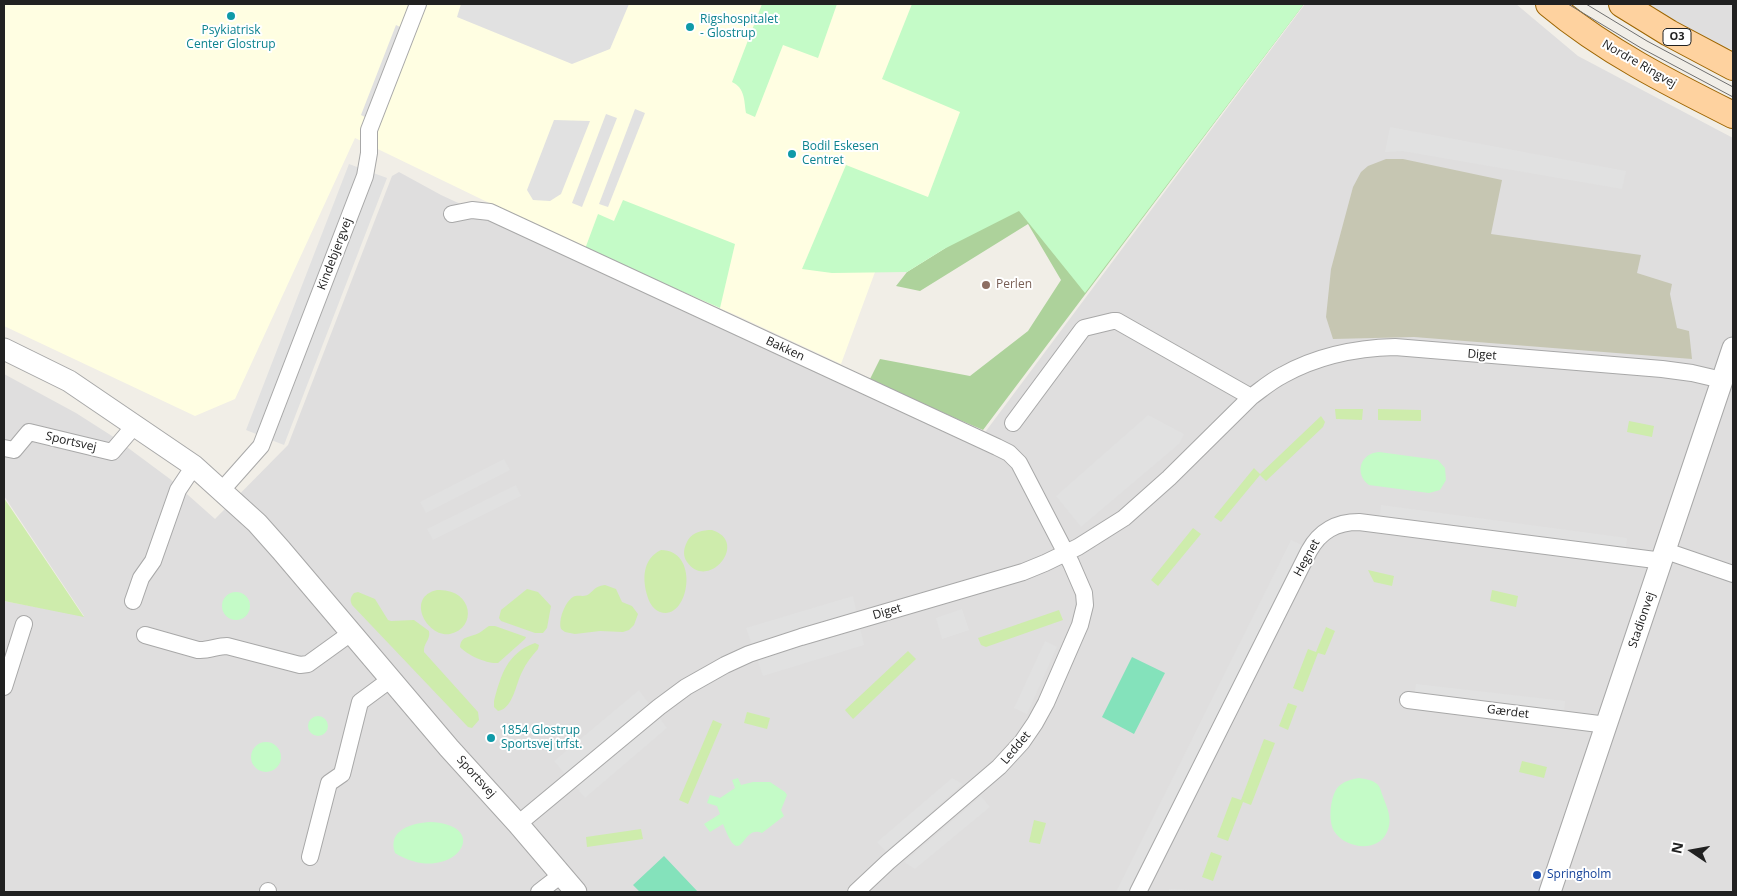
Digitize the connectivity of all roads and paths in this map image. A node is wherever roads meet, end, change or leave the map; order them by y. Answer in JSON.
{"nodes":[{"id":1,"x":418,"y":4,"type":"edge"},
{"id":2,"x":1549,"y":4,"type":"edge"},
{"id":3,"x":1622,"y":4,"type":"edge"},
{"id":4,"x":1733,"y":68,"type":"edge"},
{"id":5,"x":1733,"y":115,"type":"edge"},
{"id":6,"x":452,"y":214,"type":"dead end"},
{"id":7,"x":1733,"y":348,"type":"edge"},
{"id":8,"x":4,"y":349,"type":"edge"},
{"id":9,"x":1722,"y":380,"type":"junction"},
{"id":10,"x":1251,"y":397,"type":"junction"},
{"id":11,"x":1013,"y":423,"type":"dead end"},
{"id":12,"x":135,"y":425,"type":"junction"},
{"id":13,"x":4,"y":448,"type":"edge"},
{"id":14,"x":194,"y":466,"type":"junction"},
{"id":15,"x":222,"y":490,"type":"junction"},
{"id":16,"x":1066,"y":553,"type":"junction"},
{"id":17,"x":1664,"y":556,"type":"junction"},
{"id":18,"x":1733,"y":574,"type":"edge"},
{"id":19,"x":133,"y":601,"type":"dead end"},
{"id":20,"x":24,"y":624,"type":"dead end"},
{"id":21,"x":351,"y":633,"type":"junction"},
{"id":22,"x":145,"y":635,"type":"dead end"},
{"id":23,"x":390,"y":679,"type":"junction"},
{"id":24,"x":4,"y":687,"type":"edge"},
{"id":25,"x":1408,"y":700,"type":"dead end"},
{"id":26,"x":1607,"y":725,"type":"junction"},
{"id":27,"x":518,"y":824,"type":"junction"},
{"id":28,"x":310,"y":858,"type":"dead end"},
{"id":29,"x":561,"y":875,"type":"junction"},
{"id":30,"x":539,"y":892,"type":"edge"},
{"id":31,"x":576,"y":892,"type":"edge"},
{"id":32,"x":856,"y":892,"type":"edge"},
{"id":33,"x":1138,"y":892,"type":"edge"},
{"id":34,"x":1550,"y":892,"type":"edge"}],
"edges":[{"from":1,"to":15,"type":"street","name":"Kindebjergvej"},
{"from":2,"to":5,"type":"main road","name":"Nordre Ringvej"},
{"from":3,"to":4,"type":"main road","number":"O3"},
{"from":6,"to":16,"type":"street","name":"Bakken"},
{"from":7,"to":9,"type":"street","name":"Stadionvej"},
{"from":8,"to":12,"type":"street","name":"Sportsvej"},
{"from":9,"to":10,"type":"street","name":"Diget"},
{"from":9,"to":17,"type":"street","name":"Stadionvej"},
{"from":10,"to":11,"type":"street"},
{"from":10,"to":16,"type":"street","name":"Diget"},
{"from":12,"to":13,"type":"street","name":"Sportsvej"},
{"from":12,"to":14,"type":"street","name":"Sportsvej"},
{"from":14,"to":15,"type":"street","name":"Sportsvej"},
{"from":14,"to":19,"type":"street"},
{"from":15,"to":21,"type":"street","name":"Sportsvej"},
{"from":16,"to":27,"type":"street","name":"Diget"},
{"from":16,"to":32,"type":"street","name":"Leddet"},
{"from":17,"to":18,"type":"street"},
{"from":17,"to":26,"type":"street","name":"Stadionvej"},
{"from":17,"to":33,"type":"street","name":"Hegnet"},
{"from":20,"to":24,"type":"street"},
{"from":21,"to":22,"type":"street"},
{"from":21,"to":23,"type":"street","name":"Sportsvej"},
{"from":23,"to":27,"type":"street","name":"Sportsvej"},
{"from":23,"to":28,"type":"street"},
{"from":25,"to":26,"type":"street","name":"Gærdet"},
{"from":26,"to":34,"type":"street","name":"Stadionvej"},
{"from":27,"to":29,"type":"street","name":"Sportsvej"},
{"from":29,"to":30,"type":"street"},
{"from":29,"to":31,"type":"street","name":"Sportsvej"}]}
